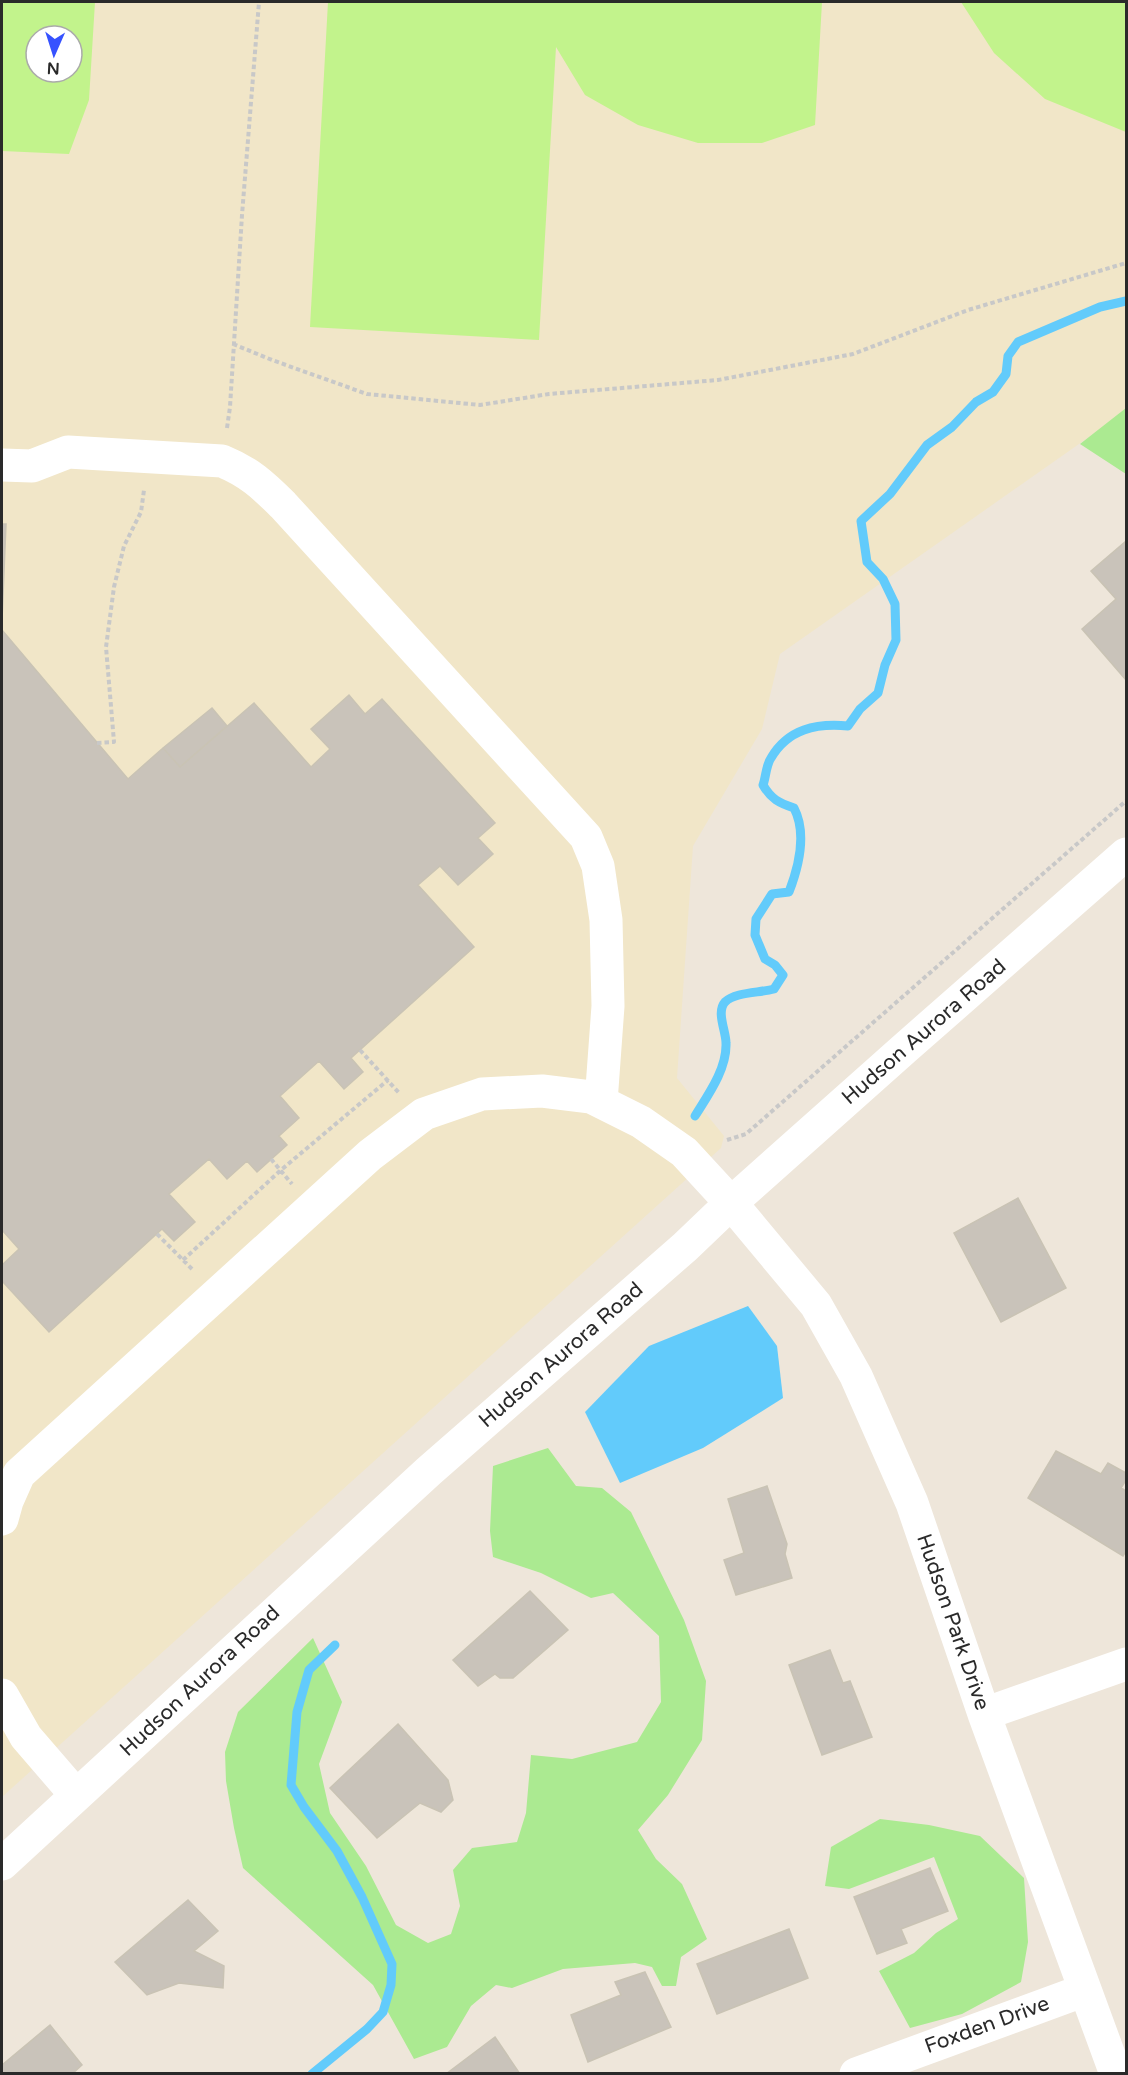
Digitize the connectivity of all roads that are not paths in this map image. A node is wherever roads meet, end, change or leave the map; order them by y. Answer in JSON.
{"nodes":[{"id":1,"x":2,"y":465,"type":"edge"},
{"id":2,"x":1126,"y":854,"type":"edge"},
{"id":3,"x":601,"y":1102,"type":"junction"},
{"id":4,"x":731,"y":1203,"type":"junction"},
{"id":5,"x":2,"y":1516,"type":"edge"},
{"id":6,"x":1126,"y":1664,"type":"edge"},
{"id":7,"x":2,"y":1695,"type":"edge"},
{"id":8,"x":984,"y":1714,"type":"junction"},
{"id":9,"x":76,"y":1795,"type":"junction"},
{"id":10,"x":2,"y":1864,"type":"edge"},
{"id":11,"x":1085,"y":1990,"type":"junction"},
{"id":12,"x":856,"y":2073,"type":"edge"},
{"id":13,"x":1116,"y":2073,"type":"edge"}],
"edges":[{"from":1,"to":3,"type":"street"},
{"from":2,"to":4,"type":"street","name":"Hudson Aurora Road"},
{"from":3,"to":4,"type":"street","name":"Hudson Park Drive"},
{"from":3,"to":5,"type":"street","name":"Hudson Park Drive"},
{"from":4,"to":8,"type":"street","name":"Hudson Park Drive"},
{"from":4,"to":9,"type":"street","name":"Hudson Aurora Road"},
{"from":6,"to":8,"type":"street"},
{"from":7,"to":9,"type":"street"},
{"from":8,"to":11,"type":"street","name":"Hudson Park Drive"},
{"from":9,"to":10,"type":"street","name":"Hudson Aurora Road"},
{"from":11,"to":12,"type":"street","name":"Foxden Drive"},
{"from":11,"to":13,"type":"street","name":"Hudson Park Drive"}]}
